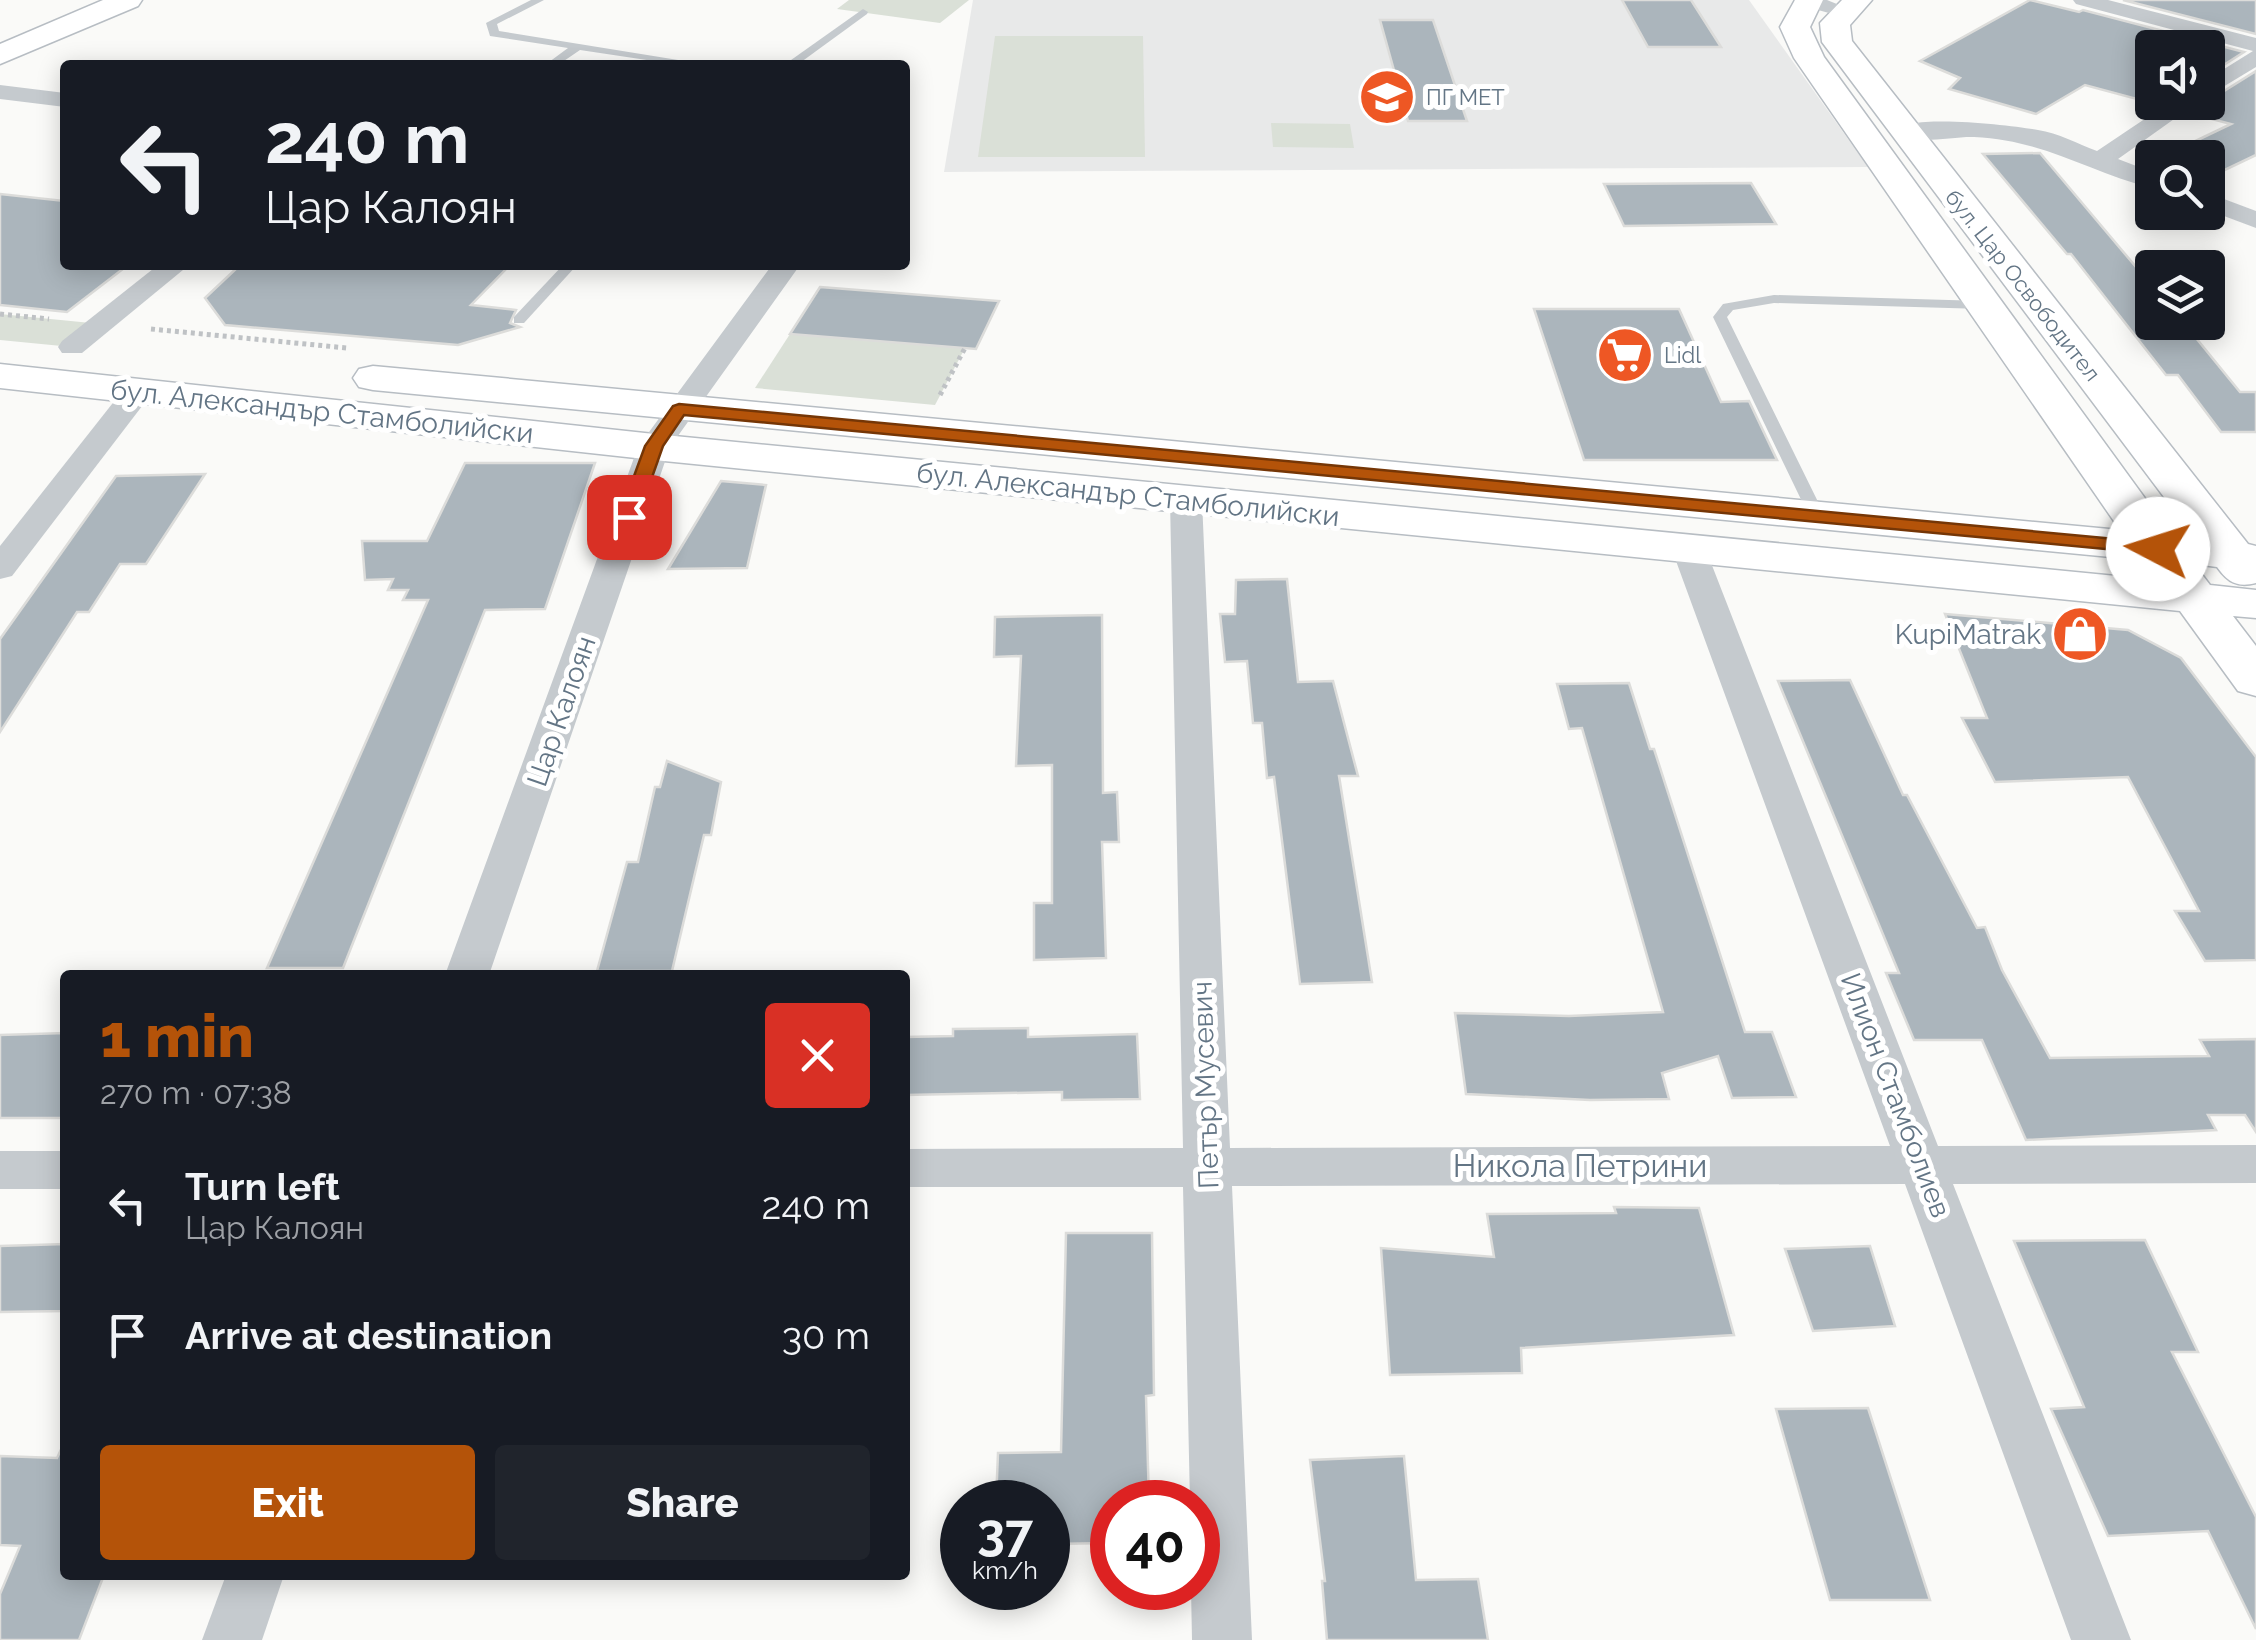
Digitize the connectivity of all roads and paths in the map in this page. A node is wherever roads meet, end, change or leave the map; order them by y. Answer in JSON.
{"nodes":[{"id":1,"x":76,"y":0,"type":"edge"},
{"id":2,"x":128,"y":0,"type":"edge"},
{"id":3,"x":540,"y":0,"type":"edge"},
{"id":4,"x":2083,"y":0,"type":"edge"},
{"id":5,"x":1824,"y":2,"type":"edge"},
{"id":6,"x":863,"y":12,"type":"dead end"},
{"id":7,"x":0,"y":32,"type":"edge"},
{"id":8,"x":2256,"y":44,"type":"edge"},
{"id":9,"x":577,"y":47,"type":"junction"},
{"id":10,"x":0,"y":56,"type":"edge"},
{"id":11,"x":2256,"y":57,"type":"edge"},
{"id":12,"x":558,"y":60,"type":"edge"},
{"id":13,"x":668,"y":60,"type":"edge"},
{"id":14,"x":797,"y":60,"type":"edge"},
{"id":15,"x":2225,"y":78,"type":"edge"},
{"id":16,"x":0,"y":92,"type":"edge"},
{"id":17,"x":60,"y":99,"type":"edge"},
{"id":18,"x":2159,"y":120,"type":"edge"},
{"id":19,"x":1904,"y":131,"type":"junction"},
{"id":20,"x":2100,"y":160,"type":"junction"},
{"id":21,"x":2135,"y":173,"type":"edge"},
{"id":22,"x":2225,"y":208,"type":"edge"},
{"id":23,"x":2256,"y":220,"type":"edge"},
{"id":24,"x":170,"y":270,"type":"edge"},
{"id":25,"x":565,"y":270,"type":"edge"},
{"id":26,"x":782,"y":270,"type":"edge"},
{"id":27,"x":1983,"y":305,"type":"junction"},
{"id":28,"x":518,"y":320,"type":"dead end"},
{"id":29,"x":0,"y":340,"type":"edge"},
{"id":30,"x":72,"y":348,"type":"junction"},
{"id":31,"x":965,"y":348,"type":"dead end"},
{"id":32,"x":0,"y":376,"type":"edge"},
{"id":33,"x":138,"y":391,"type":"junction"},
{"id":34,"x":935,"y":405,"type":"dead end"},
{"id":35,"x":679,"y":409,"type":"junction"},
{"id":36,"x":654,"y":446,"type":"junction"},
{"id":37,"x":1187,"y":515,"type":"junction"},
{"id":38,"x":1817,"y":516,"type":"junction"},
{"id":39,"x":2158,"y":549,"type":"junction"},
{"id":40,"x":1695,"y":563,"type":"junction"},
{"id":41,"x":2247,"y":567,"type":"edge"},
{"id":42,"x":0,"y":569,"type":"edge"},
{"id":43,"x":2196,"y":599,"type":"junction"},
{"id":44,"x":2256,"y":604,"type":"edge"},
{"id":45,"x":2256,"y":680,"type":"edge"},
{"id":46,"x":470,"y":970,"type":"edge"},
{"id":47,"x":2256,"y":1164,"type":"edge"},
{"id":48,"x":1922,"y":1165,"type":"junction"},
{"id":49,"x":1207,"y":1166,"type":"junction"},
{"id":50,"x":910,"y":1168,"type":"edge"},
{"id":51,"x":0,"y":1170,"type":"edge"},
{"id":52,"x":60,"y":1170,"type":"edge"},
{"id":53,"x":253,"y":1580,"type":"edge"},
{"id":54,"x":232,"y":1640,"type":"edge"},
{"id":55,"x":1222,"y":1640,"type":"edge"},
{"id":56,"x":2101,"y":1640,"type":"edge"}],
"edges":[{"from":1,"to":7,"type":"street"},
{"from":2,"to":10,"type":"street"},
{"from":3,"to":9,"type":"lane"},
{"from":4,"to":8,"type":"street"},
{"from":5,"to":19,"type":"street","name":"бул. Цар Освободител"},
{"from":5,"to":27,"type":"street","name":"бул. Цар Освободител"},
{"from":6,"to":14,"type":"lane"},
{"from":9,"to":12,"type":"lane"},
{"from":9,"to":13,"type":"lane"},
{"from":11,"to":15,"type":"street"},
{"from":16,"to":17,"type":"street"},
{"from":18,"to":20,"type":"street"},
{"from":19,"to":20,"type":"street"},
{"from":19,"to":41,"type":"street","name":"бул. Цар Освободител"},
{"from":20,"to":21,"type":"street"},
{"from":22,"to":23,"type":"street"},
{"from":24,"to":30,"type":"street"},
{"from":25,"to":28,"type":"lane"},
{"from":26,"to":35,"type":"street","name":"Цар Калоян"},
{"from":27,"to":38,"type":"lane"},
{"from":27,"to":39,"type":"street","name":"бул. Цар Освободител"},
{"from":29,"to":30,"type":"street","name":"бул. Александър Стамболийски"},
{"from":30,"to":35,"type":"street","name":"бул. Александър Стамболийски"},
{"from":31,"to":34,"type":"path"},
{"from":32,"to":33,"type":"street","name":"бул. Александър Стамболийски"},
{"from":33,"to":36,"type":"street","name":"бул. Александър Стамболийски"},
{"from":33,"to":42,"type":"street"},
{"from":35,"to":36,"type":"street","name":"Цар Калоян"},
{"from":35,"to":38,"type":"street","name":"бул. Александър Стамболийски"},
{"from":36,"to":37,"type":"street","name":"бул. Александър Стамболийски"},
{"from":36,"to":46,"type":"street","name":"Цар Калоян"},
{"from":37,"to":40,"type":"street","name":"бул. Александър Стамболийски"},
{"from":37,"to":49,"type":"street","name":"Петър Мусевич"},
{"from":38,"to":39,"type":"street","name":"бул. Александър Стамболийски"},
{"from":39,"to":41,"type":"street","name":"бул. Александър Стамболийски"},
{"from":39,"to":43,"type":"street","name":"бул. Цар Освободител"},
{"from":40,"to":43,"type":"street","name":"бул. Александър Стамболийски"},
{"from":40,"to":48,"type":"street","name":"Илион Стамболиев"},
{"from":43,"to":44,"type":"street","name":"бул. Александър Стамболийски"},
{"from":43,"to":45,"type":"street"},
{"from":47,"to":48,"type":"street","name":"Никола Петрини"},
{"from":48,"to":49,"type":"street","name":"Никола Петрини"},
{"from":48,"to":56,"type":"street","name":"Илион Стамболиев"},
{"from":49,"to":50,"type":"street","name":"Никола Петрини"},
{"from":49,"to":55,"type":"street","name":"Петър Мусевич"},
{"from":51,"to":52,"type":"street"},
{"from":53,"to":54,"type":"street"}]}
